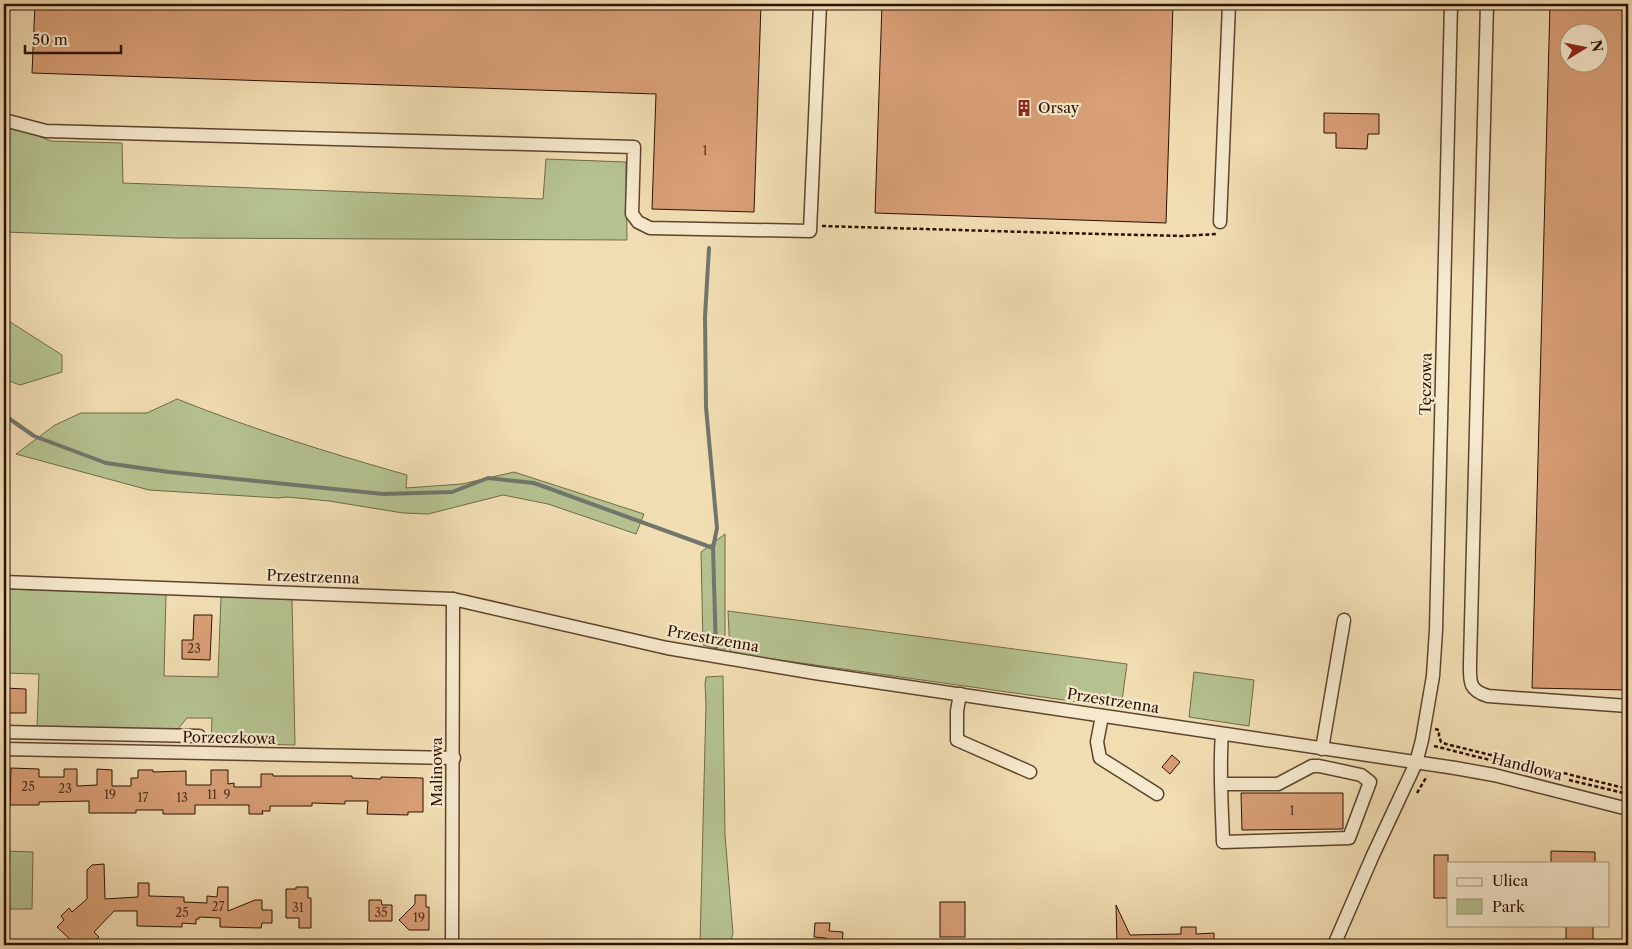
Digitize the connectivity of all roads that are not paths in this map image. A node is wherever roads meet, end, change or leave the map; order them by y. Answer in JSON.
{"nodes":[{"id":1,"x":820,"y":4,"type":"edge"},
{"id":2,"x":1229,"y":4,"type":"edge"},
{"id":3,"x":1451,"y":4,"type":"edge"},
{"id":4,"x":1488,"y":4,"type":"edge"},
{"id":5,"x":4,"y":120,"type":"edge"},
{"id":6,"x":1220,"y":222,"type":"road end"},
{"id":7,"x":4,"y":582,"type":"edge"},
{"id":8,"x":453,"y":598,"type":"junction"},
{"id":9,"x":1344,"y":620,"type":"dead end"},
{"id":10,"x":960,"y":694,"type":"junction"},
{"id":11,"x":1628,"y":706,"type":"edge"},
{"id":12,"x":1102,"y":716,"type":"junction"},
{"id":13,"x":4,"y":732,"type":"edge"},
{"id":14,"x":1222,"y":734,"type":"junction"},
{"id":15,"x":199,"y":736,"type":"dead end"},
{"id":16,"x":4,"y":749,"type":"edge"},
{"id":17,"x":1322,"y":749,"type":"junction"},
{"id":18,"x":454,"y":758,"type":"junction"},
{"id":19,"x":1416,"y":763,"type":"junction"},
{"id":20,"x":1030,"y":772,"type":"dead end"},
{"id":21,"x":1221,"y":784,"type":"junction"},
{"id":22,"x":1157,"y":794,"type":"dead end"},
{"id":23,"x":1628,"y":810,"type":"edge"},
{"id":24,"x":1334,"y":944,"type":"edge"},
{"id":25,"x":452,"y":945,"type":"edge"}],
"edges":[{"from":1,"to":5,"type":"street"},
{"from":2,"to":6,"type":"street"},
{"from":3,"to":19,"type":"street","name":"Tęczowa"},
{"from":4,"to":11,"type":"street"},
{"from":7,"to":8,"type":"street","name":"Przestrzenna"},
{"from":8,"to":10,"type":"street","name":"Przestrzenna"},
{"from":8,"to":18,"type":"street","name":"Malinowa"},
{"from":9,"to":17,"type":"street"},
{"from":10,"to":12,"type":"street","name":"Przestrzenna"},
{"from":10,"to":20,"type":"street"},
{"from":12,"to":14,"type":"street","name":"Przestrzenna"},
{"from":12,"to":22,"type":"street"},
{"from":13,"to":15,"type":"street"},
{"from":14,"to":17,"type":"street","name":"Przestrzenna"},
{"from":14,"to":21,"type":"street"},
{"from":16,"to":18,"type":"street","name":"Porzeczkowa"},
{"from":17,"to":19,"type":"street","name":"Przestrzenna"},
{"from":18,"to":25,"type":"street","name":"Malinowa"},
{"from":19,"to":23,"type":"street","name":"Handlowa"},
{"from":19,"to":24,"type":"street","name":"Tęczowa"},
{"from":21,"to":21,"type":"street"}]}
